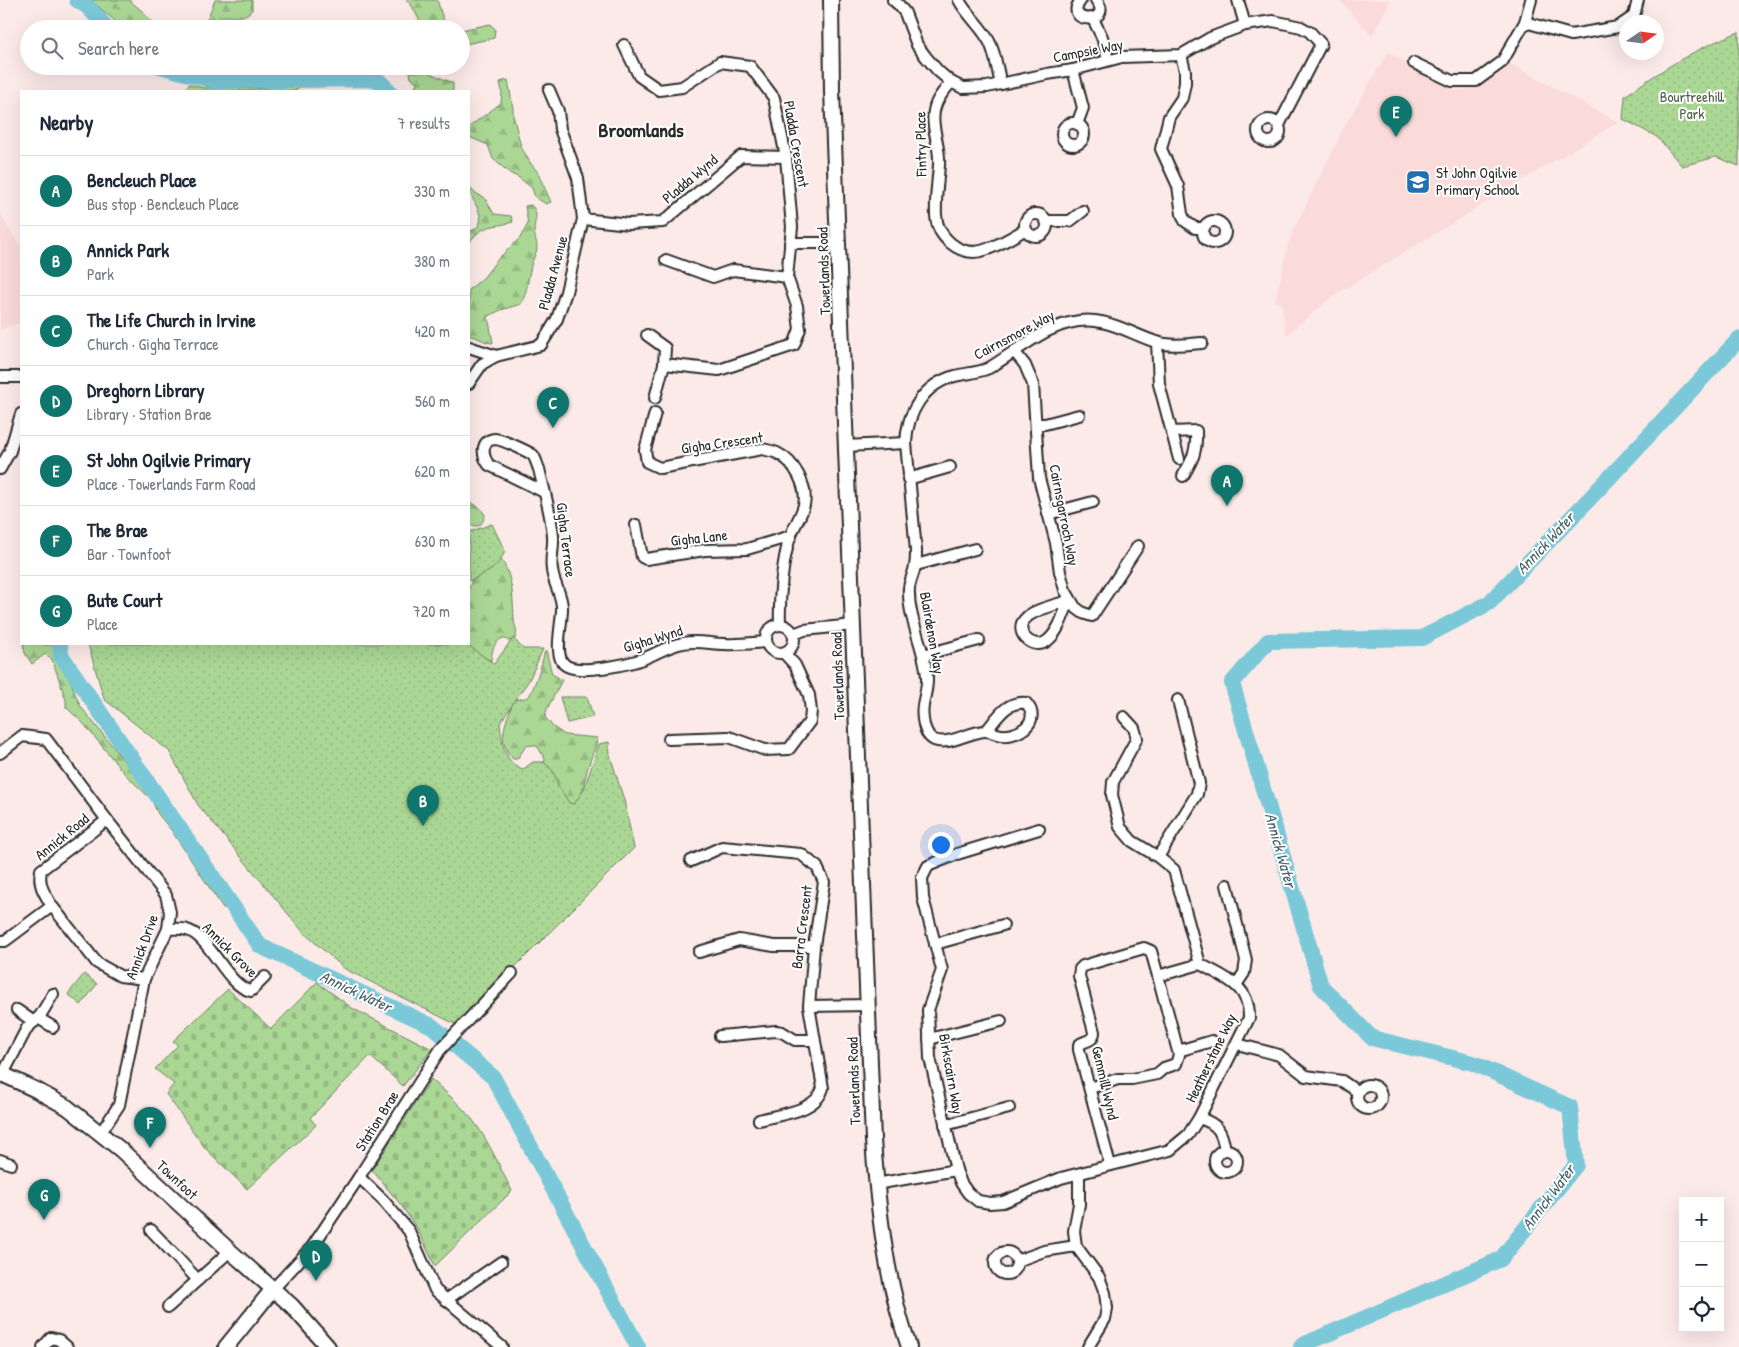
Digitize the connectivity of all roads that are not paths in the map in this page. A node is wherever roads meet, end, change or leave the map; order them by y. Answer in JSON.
{"nodes":[{"id":1,"x":831,"y":0,"type":"edge"},
{"id":2,"x":893,"y":0,"type":"edge"},
{"id":3,"x":959,"y":0,"type":"edge"},
{"id":4,"x":1081,"y":0,"type":"edge"},
{"id":5,"x":1096,"y":0,"type":"edge"},
{"id":6,"x":1238,"y":0,"type":"edge"},
{"id":7,"x":1531,"y":0,"type":"edge"},
{"id":8,"x":1638,"y":0,"type":"edge"},
{"id":9,"x":1093,"y":19,"type":"junction"},
{"id":10,"x":1525,"y":22,"type":"junction"},
{"id":11,"x":1245,"y":25,"type":"junction"},
{"id":12,"x":624,"y":45,"type":"dead end"},
{"id":13,"x":1180,"y":55,"type":"junction"},
{"id":14,"x":1108,"y":60,"type":"junction"},
{"id":15,"x":1414,"y":63,"type":"dead end"},
{"id":16,"x":1073,"y":70,"type":"junction"},
{"id":17,"x":951,"y":82,"type":"junction"},
{"id":18,"x":1001,"y":84,"type":"junction"},
{"id":19,"x":548,"y":90,"type":"dead end"},
{"id":20,"x":1077,"y":124,"type":"dead end"},
{"id":21,"x":1279,"y":125,"type":"dead end"},
{"id":22,"x":786,"y":157,"type":"junction"},
{"id":23,"x":1083,"y":211,"type":"dead end"},
{"id":24,"x":583,"y":219,"type":"junction"},
{"id":25,"x":1046,"y":221,"type":"junction"},
{"id":26,"x":1204,"y":228,"type":"dead end"},
{"id":27,"x":1026,"y":229,"type":"junction"},
{"id":28,"x":839,"y":243,"type":"junction"},
{"id":29,"x":790,"y":244,"type":"junction"},
{"id":30,"x":666,"y":260,"type":"dead end"},
{"id":31,"x":787,"y":277,"type":"junction"},
{"id":32,"x":647,"y":335,"type":"dead end"},
{"id":33,"x":1157,"y":342,"type":"junction"},
{"id":34,"x":1202,"y":343,"type":"dead end"},
{"id":35,"x":470,"y":347,"type":"edge"},
{"id":36,"x":1014,"y":351,"type":"junction"},
{"id":37,"x":496,"y":356,"type":"junction"},
{"id":38,"x":664,"y":364,"type":"junction"},
{"id":39,"x":0,"y":377,"type":"edge"},
{"id":40,"x":20,"y":377,"type":"edge"},
{"id":41,"x":470,"y":381,"type":"edge"},
{"id":42,"x":655,"y":398,"type":"dead end"},
{"id":43,"x":655,"y":413,"type":"dead end"},
{"id":44,"x":1079,"y":415,"type":"dead end"},
{"id":45,"x":20,"y":417,"type":"edge"},
{"id":46,"x":1036,"y":424,"type":"junction"},
{"id":47,"x":1172,"y":432,"type":"junction"},
{"id":48,"x":906,"y":443,"type":"junction"},
{"id":49,"x":846,"y":446,"type":"junction"},
{"id":50,"x":1179,"y":459,"type":"dead end"},
{"id":51,"x":950,"y":467,"type":"dead end"},
{"id":52,"x":0,"y":469,"type":"edge"},
{"id":53,"x":1183,"y":476,"type":"dead end"},
{"id":54,"x":908,"y":479,"type":"junction"},
{"id":55,"x":544,"y":492,"type":"junction"},
{"id":56,"x":1094,"y":502,"type":"dead end"},
{"id":57,"x":1048,"y":514,"type":"junction"},
{"id":58,"x":636,"y":525,"type":"dead end"},
{"id":59,"x":790,"y":536,"type":"junction"},
{"id":60,"x":1138,"y":546,"type":"dead end"},
{"id":61,"x":974,"y":549,"type":"dead end"},
{"id":62,"x":916,"y":565,"type":"junction"},
{"id":63,"x":1070,"y":600,"type":"junction"},
{"id":64,"x":780,"y":625,"type":"junction"},
{"id":65,"x":853,"y":625,"type":"junction"},
{"id":66,"x":794,"y":634,"type":"junction"},
{"id":67,"x":979,"y":640,"type":"dead end"},
{"id":68,"x":766,"y":642,"type":"junction"},
{"id":69,"x":784,"y":653,"type":"junction"},
{"id":70,"x":923,"y":655,"type":"junction"},
{"id":71,"x":608,"y":667,"type":"joint"},
{"id":72,"x":1178,"y":700,"type":"dead end"},
{"id":73,"x":1124,"y":717,"type":"dead end"},
{"id":74,"x":987,"y":730,"type":"dead end"},
{"id":75,"x":669,"y":739,"type":"dead end"},
{"id":76,"x":0,"y":753,"type":"edge"},
{"id":77,"x":107,"y":820,"type":"junction"},
{"id":78,"x":1040,"y":829,"type":"dead end"},
{"id":79,"x":1158,"y":857,"type":"junction"},
{"id":80,"x":691,"y":860,"type":"dead end"},
{"id":81,"x":1227,"y":885,"type":"dead end"},
{"id":82,"x":52,"y":906,"type":"junction"},
{"id":83,"x":1003,"y":925,"type":"dead end"},
{"id":84,"x":168,"y":929,"type":"junction"},
{"id":85,"x":0,"y":941,"type":"edge"},
{"id":86,"x":935,"y":944,"type":"junction"},
{"id":87,"x":814,"y":946,"type":"junction"},
{"id":88,"x":699,"y":952,"type":"dead end"},
{"id":89,"x":1200,"y":964,"type":"junction"},
{"id":90,"x":512,"y":973,"type":"dead end"},
{"id":91,"x":265,"y":976,"type":"dead end"},
{"id":92,"x":1158,"y":976,"type":"junction"},
{"id":93,"x":144,"y":979,"type":"junction"},
{"id":94,"x":1236,"y":985,"type":"junction"},
{"id":95,"x":53,"y":994,"type":"dead end"},
{"id":96,"x":868,"y":1005,"type":"junction"},
{"id":97,"x":809,"y":1006,"type":"junction"},
{"id":98,"x":17,"y":1010,"type":"dead end"},
{"id":99,"x":36,"y":1020,"type":"junction"},
{"id":100,"x":1001,"y":1021,"type":"dead end"},
{"id":101,"x":53,"y":1027,"type":"dead end"},
{"id":102,"x":720,"y":1036,"type":"dead end"},
{"id":103,"x":929,"y":1038,"type":"junction"},
{"id":104,"x":814,"y":1040,"type":"junction"},
{"id":105,"x":1212,"y":1042,"type":"dead end"},
{"id":106,"x":1237,"y":1044,"type":"junction"},
{"id":107,"x":1178,"y":1055,"type":"junction"},
{"id":108,"x":1,"y":1074,"type":"edge"},
{"id":109,"x":1090,"y":1088,"type":"junction"},
{"id":110,"x":1358,"y":1092,"type":"dead end"},
{"id":111,"x":1009,"y":1108,"type":"dead end"},
{"id":112,"x":1199,"y":1118,"type":"junction"},
{"id":113,"x":760,"y":1120,"type":"dead end"},
{"id":114,"x":945,"y":1124,"type":"junction"},
{"id":115,"x":100,"y":1134,"type":"junction"},
{"id":116,"x":1225,"y":1150,"type":"dead end"},
{"id":117,"x":0,"y":1160,"type":"edge"},
{"id":118,"x":11,"y":1164,"type":"dead end"},
{"id":119,"x":1110,"y":1165,"type":"junction"},
{"id":120,"x":956,"y":1170,"type":"junction"},
{"id":121,"x":1079,"y":1175,"type":"junction"},
{"id":122,"x":360,"y":1177,"type":"junction"},
{"id":123,"x":876,"y":1184,"type":"junction"},
{"id":124,"x":151,"y":1230,"type":"dead end"},
{"id":125,"x":1076,"y":1246,"type":"junction"},
{"id":126,"x":230,"y":1251,"type":"junction"},
{"id":127,"x":1017,"y":1260,"type":"dead end"},
{"id":128,"x":501,"y":1262,"type":"dead end"},
{"id":129,"x":198,"y":1280,"type":"junction"},
{"id":130,"x":273,"y":1289,"type":"junction"},
{"id":131,"x":446,"y":1300,"type":"junction"},
{"id":132,"x":168,"y":1307,"type":"dead end"},
{"id":133,"x":43,"y":1347,"type":"edge"},
{"id":134,"x":66,"y":1347,"type":"edge"},
{"id":135,"x":226,"y":1347,"type":"edge"},
{"id":136,"x":328,"y":1347,"type":"edge"},
{"id":137,"x":502,"y":1347,"type":"edge"},
{"id":138,"x":909,"y":1347,"type":"edge"},
{"id":139,"x":1088,"y":1347,"type":"edge"}],
"edges":[{"from":1,"to":28,"type":"street","name":"Towerlands Road"},
{"from":2,"to":17,"type":"street","name":"Campsie Way"},
{"from":3,"to":18,"type":"street"},
{"from":4,"to":9,"type":"street"},
{"from":5,"to":9,"type":"street"},
{"from":6,"to":11,"type":"street"},
{"from":7,"to":10,"type":"street"},
{"from":8,"to":10,"type":"street"},
{"from":9,"to":14,"type":"street"},
{"from":10,"to":15,"type":"street"},
{"from":11,"to":13,"type":"street","name":"Campsie Way"},
{"from":11,"to":21,"type":"street","name":"Campsie Way"},
{"from":12,"to":22,"type":"street","name":"Pladda Crescent"},
{"from":13,"to":14,"type":"street","name":"Campsie Way"},
{"from":13,"to":26,"type":"street"},
{"from":14,"to":16,"type":"street","name":"Campsie Way"},
{"from":16,"to":18,"type":"street","name":"Campsie Way"},
{"from":16,"to":20,"type":"street"},
{"from":17,"to":18,"type":"street","name":"Campsie Way"},
{"from":17,"to":27,"type":"street","name":"Fintry Place"},
{"from":19,"to":24,"type":"street"},
{"from":22,"to":24,"type":"street","name":"Pladda Wynd"},
{"from":22,"to":29,"type":"street","name":"Pladda Crescent"},
{"from":23,"to":25,"type":"street","name":"Fintry Place"},
{"from":24,"to":37,"type":"street","name":"Pladda Avenue"},
{"from":25,"to":27,"type":"street","name":"Fintry Place"},
{"from":25,"to":27,"type":"street","name":"Fintry Place"},
{"from":28,"to":29,"type":"street"},
{"from":28,"to":49,"type":"street","name":"Towerlands Road"},
{"from":29,"to":31,"type":"street","name":"Pladda Crescent"},
{"from":30,"to":31,"type":"street"},
{"from":31,"to":38,"type":"street"},
{"from":32,"to":38,"type":"street"},
{"from":33,"to":34,"type":"street","name":"Cairnsmore Way"},
{"from":33,"to":36,"type":"street","name":"Cairnsmore Way"},
{"from":33,"to":47,"type":"street"},
{"from":35,"to":37,"type":"street"},
{"from":36,"to":46,"type":"street","name":"Cairnsgarroch Way"},
{"from":36,"to":48,"type":"street","name":"Cairnsmore Way"},
{"from":37,"to":41,"type":"street","name":"Pladda Avenue"},
{"from":38,"to":42,"type":"street"},
{"from":39,"to":40,"type":"street"},
{"from":43,"to":59,"type":"street","name":"Gigha Crescent"},
{"from":44,"to":46,"type":"street"},
{"from":45,"to":52,"type":"street"},
{"from":46,"to":57,"type":"street","name":"Cairnsgarroch Way"},
{"from":47,"to":50,"type":"street"},
{"from":47,"to":53,"type":"street"},
{"from":48,"to":49,"type":"street"},
{"from":48,"to":54,"type":"street","name":"Blairdenon Way"},
{"from":49,"to":65,"type":"street","name":"Towerlands Road"},
{"from":51,"to":54,"type":"street"},
{"from":54,"to":62,"type":"street","name":"Blairdenon Way"},
{"from":55,"to":55,"type":"street","name":"Gigha Terrace"},
{"from":55,"to":71,"type":"street","name":"Gigha Terrace"},
{"from":56,"to":57,"type":"street"},
{"from":57,"to":63,"type":"street","name":"Cairnsgarroch Way"},
{"from":58,"to":59,"type":"street","name":"Gigha Lane"},
{"from":59,"to":64,"type":"street","name":"Gigha Crescent"},
{"from":60,"to":63,"type":"street"},
{"from":61,"to":62,"type":"street"},
{"from":62,"to":70,"type":"street","name":"Blairdenon Way"},
{"from":63,"to":63,"type":"street"},
{"from":64,"to":66,"type":"street"},
{"from":64,"to":68,"type":"street"},
{"from":65,"to":66,"type":"street"},
{"from":65,"to":96,"type":"street","name":"Towerlands Road"},
{"from":66,"to":69,"type":"street"},
{"from":67,"to":70,"type":"street"},
{"from":68,"to":69,"type":"street"},
{"from":68,"to":71,"type":"street","name":"Gigha Wynd"},
{"from":69,"to":75,"type":"street"},
{"from":70,"to":74,"type":"street","name":"Blairdenon Way"},
{"from":72,"to":79,"type":"street"},
{"from":73,"to":79,"type":"street"},
{"from":76,"to":77,"type":"street","name":"Annick Drive"},
{"from":77,"to":82,"type":"street","name":"Annick Road"},
{"from":77,"to":84,"type":"street","name":"Annick Drive"},
{"from":78,"to":86,"type":"street","name":"Birkscairn Way"},
{"from":79,"to":89,"type":"street"},
{"from":80,"to":87,"type":"street","name":"Barra Crescent"},
{"from":81,"to":94,"type":"street"},
{"from":82,"to":85,"type":"street"},
{"from":82,"to":93,"type":"street","name":"Annick Road"},
{"from":83,"to":86,"type":"street"},
{"from":84,"to":91,"type":"street","name":"Annick Grove"},
{"from":84,"to":93,"type":"street","name":"Annick Drive"},
{"from":86,"to":103,"type":"street","name":"Birkscairn Way"},
{"from":87,"to":88,"type":"street"},
{"from":87,"to":97,"type":"street","name":"Barra Crescent"},
{"from":89,"to":92,"type":"street"},
{"from":89,"to":94,"type":"street","name":"Heatherstane Way"},
{"from":90,"to":122,"type":"street","name":"Station Brae"},
{"from":92,"to":107,"type":"street","name":"Gemmill Wynd"},
{"from":92,"to":109,"type":"street","name":"Gemmill Wynd"},
{"from":93,"to":115,"type":"street","name":"Annick Drive"},
{"from":94,"to":106,"type":"street","name":"Heatherstane Way"},
{"from":95,"to":99,"type":"street"},
{"from":96,"to":97,"type":"street"},
{"from":96,"to":123,"type":"street","name":"Towerlands Road"},
{"from":97,"to":104,"type":"street","name":"Barra Crescent"},
{"from":98,"to":99,"type":"street"},
{"from":99,"to":101,"type":"street"},
{"from":99,"to":108,"type":"street"},
{"from":100,"to":103,"type":"street"},
{"from":102,"to":104,"type":"street"},
{"from":103,"to":114,"type":"street","name":"Birkscairn Way"},
{"from":104,"to":113,"type":"street","name":"Barra Crescent"},
{"from":105,"to":107,"type":"street"},
{"from":106,"to":110,"type":"street"},
{"from":106,"to":112,"type":"street","name":"Heatherstane Way"},
{"from":107,"to":109,"type":"street"},
{"from":108,"to":115,"type":"street","name":"Townfoot"},
{"from":109,"to":119,"type":"street","name":"Gemmill Wynd"},
{"from":111,"to":114,"type":"street"},
{"from":112,"to":116,"type":"street","name":"Heatherstane Way"},
{"from":112,"to":119,"type":"street","name":"Heatherstane Way"},
{"from":114,"to":120,"type":"street","name":"Birkscairn Way"},
{"from":115,"to":126,"type":"street","name":"Townfoot"},
{"from":117,"to":118,"type":"street"},
{"from":119,"to":121,"type":"street","name":"Heatherstane Way"},
{"from":120,"to":121,"type":"street","name":"Heatherstane Way"},
{"from":120,"to":123,"type":"street"},
{"from":121,"to":125,"type":"street"},
{"from":122,"to":130,"type":"street","name":"Station Brae"},
{"from":122,"to":131,"type":"street"},
{"from":123,"to":138,"type":"street","name":"Towerlands Road"},
{"from":124,"to":129,"type":"street"},
{"from":125,"to":127,"type":"street"},
{"from":125,"to":139,"type":"street"},
{"from":126,"to":129,"type":"street"},
{"from":126,"to":130,"type":"street","name":"Townfoot"},
{"from":128,"to":131,"type":"street"},
{"from":129,"to":132,"type":"street"},
{"from":130,"to":135,"type":"street"},
{"from":130,"to":136,"type":"street","name":"Townfoot"},
{"from":131,"to":137,"type":"street"},
{"from":133,"to":134,"type":"street"}]}
